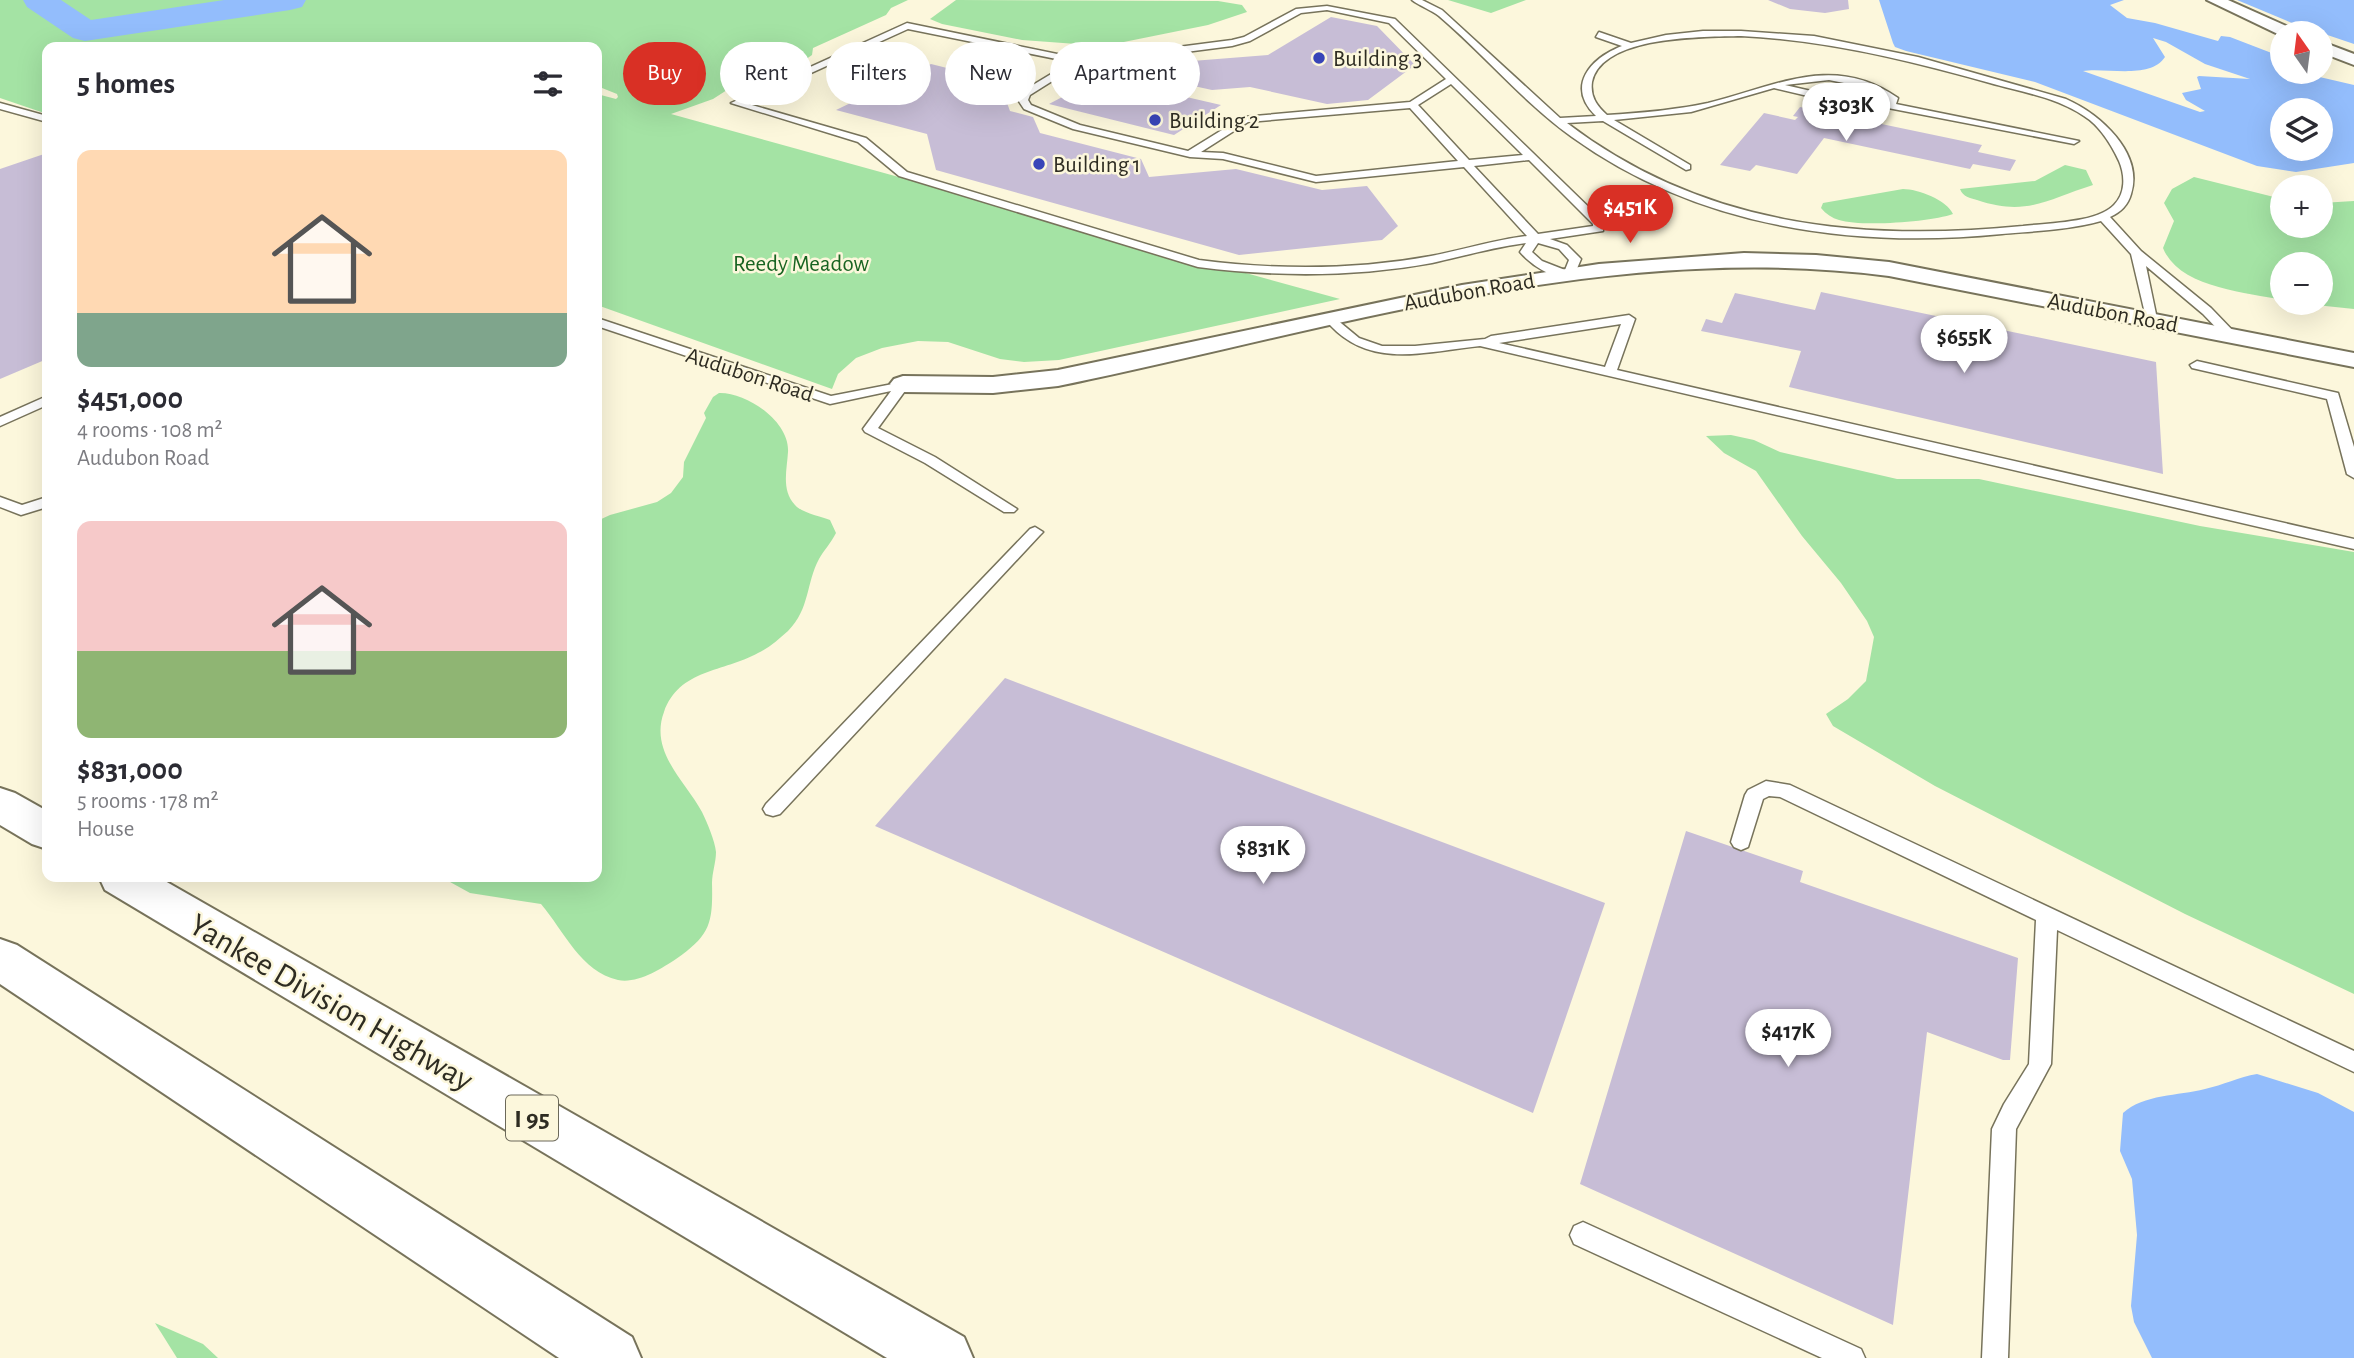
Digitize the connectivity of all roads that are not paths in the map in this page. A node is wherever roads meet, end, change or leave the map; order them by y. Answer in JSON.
{"nodes":[{"id":1,"x":1416,"y":0,"type":"edge"},
{"id":2,"x":2216,"y":0,"type":"edge"},
{"id":3,"x":2270,"y":24,"type":"edge"},
{"id":4,"x":1599,"y":35,"type":"dead end"},
{"id":5,"x":1632,"y":46,"type":"junction"},
{"id":6,"x":1200,"y":47,"type":"edge"},
{"id":7,"x":2333,"y":51,"type":"edge"},
{"id":8,"x":1050,"y":58,"type":"edge"},
{"id":9,"x":2354,"y":60,"type":"edge"},
{"id":10,"x":1050,"y":78,"type":"edge"},
{"id":11,"x":1452,"y":79,"type":"junction"},
{"id":12,"x":1774,"y":85,"type":"junction"},
{"id":13,"x":1412,"y":105,"type":"junction"},
{"id":14,"x":1888,"y":105,"type":"junction"},
{"id":15,"x":0,"y":106,"type":"edge"},
{"id":16,"x":42,"y":117,"type":"edge"},
{"id":17,"x":1605,"y":118,"type":"junction"},
{"id":18,"x":1558,"y":121,"type":"junction"},
{"id":19,"x":2074,"y":141,"type":"dead end"},
{"id":20,"x":1191,"y":153,"type":"junction"},
{"id":21,"x":1530,"y":157,"type":"junction"},
{"id":22,"x":1464,"y":163,"type":"junction"},
{"id":23,"x":1686,"y":167,"type":"dead end"},
{"id":24,"x":2103,"y":216,"type":"junction"},
{"id":25,"x":1535,"y":238,"type":"junction"},
{"id":26,"x":2137,"y":253,"type":"junction"},
{"id":27,"x":1569,"y":275,"type":"junction"},
{"id":28,"x":1330,"y":318,"type":"junction"},
{"id":29,"x":2151,"y":319,"type":"junction"},
{"id":30,"x":602,"y":324,"type":"edge"},
{"id":31,"x":2231,"y":335,"type":"junction"},
{"id":32,"x":1480,"y":342,"type":"junction"},
{"id":33,"x":2354,"y":360,"type":"edge"},
{"id":34,"x":2197,"y":365,"type":"dead end"},
{"id":35,"x":1610,"y":371,"type":"junction"},
{"id":36,"x":903,"y":384,"type":"junction"},
{"id":37,"x":42,"y":402,"type":"edge"},
{"id":38,"x":0,"y":422,"type":"edge"},
{"id":39,"x":2350,"y":447,"type":"edge"},
{"id":40,"x":2354,"y":474,"type":"edge"},
{"id":41,"x":0,"y":502,"type":"edge"},
{"id":42,"x":42,"y":504,"type":"edge"},
{"id":43,"x":1009,"y":509,"type":"dead end"},
{"id":44,"x":1035,"y":532,"type":"dead end"},
{"id":45,"x":2354,"y":544,"type":"edge"},
{"id":46,"x":0,"y":804,"type":"edge"},
{"id":47,"x":773,"y":809,"type":"dead end"},
{"id":48,"x":42,"y":829,"type":"edge"},
{"id":49,"x":1741,"y":842,"type":"dead end"},
{"id":50,"x":130,"y":882,"type":"edge"},
{"id":51,"x":2047,"y":916,"type":"junction"},
{"id":52,"x":0,"y":959,"type":"edge"},
{"id":53,"x":2354,"y":1062,"type":"edge"},
{"id":54,"x":1583,"y":1234,"type":"dead end"},
{"id":55,"x":611,"y":1358,"type":"edge"},
{"id":56,"x":943,"y":1358,"type":"edge"},
{"id":57,"x":1852,"y":1358,"type":"edge"},
{"id":58,"x":1995,"y":1358,"type":"edge"}],
"edges":[{"from":1,"to":18,"type":"lane"},
{"from":2,"to":3,"type":"street"},
{"from":4,"to":5,"type":"lane"},
{"from":5,"to":17,"type":"lane"},
{"from":5,"to":24,"type":"lane"},
{"from":6,"to":11,"type":"lane"},
{"from":7,"to":9,"type":"street"},
{"from":8,"to":25,"type":"lane"},
{"from":10,"to":20,"type":"lane"},
{"from":11,"to":13,"type":"lane"},
{"from":11,"to":21,"type":"lane"},
{"from":12,"to":14,"type":"lane"},
{"from":12,"to":14,"type":"lane"},
{"from":12,"to":17,"type":"lane"},
{"from":13,"to":20,"type":"lane"},
{"from":13,"to":22,"type":"lane"},
{"from":14,"to":19,"type":"lane"},
{"from":15,"to":16,"type":"lane"},
{"from":17,"to":18,"type":"lane"},
{"from":17,"to":23,"type":"lane"},
{"from":18,"to":24,"type":"lane"},
{"from":20,"to":22,"type":"lane"},
{"from":21,"to":22,"type":"lane"},
{"from":21,"to":25,"type":"lane"},
{"from":22,"to":25,"type":"lane"},
{"from":24,"to":26,"type":"lane"},
{"from":25,"to":27,"type":"lane"},
{"from":25,"to":27,"type":"lane"},
{"from":26,"to":29,"type":"lane"},
{"from":26,"to":31,"type":"lane"},
{"from":27,"to":28,"type":"street","name":"Audubon Road"},
{"from":27,"to":29,"type":"street","name":"Audubon Road"},
{"from":28,"to":32,"type":"lane"},
{"from":28,"to":36,"type":"street","name":"Audubon Road"},
{"from":29,"to":31,"type":"street","name":"Audubon Road"},
{"from":30,"to":36,"type":"lane","name":"Audubon Road"},
{"from":31,"to":33,"type":"street","name":"Audubon Road"},
{"from":32,"to":35,"type":"lane"},
{"from":32,"to":35,"type":"lane"},
{"from":34,"to":39,"type":"lane"},
{"from":35,"to":45,"type":"lane"},
{"from":36,"to":43,"type":"lane"},
{"from":37,"to":38,"type":"lane"},
{"from":39,"to":40,"type":"lane"},
{"from":41,"to":42,"type":"lane"},
{"from":44,"to":47,"type":"lane"},
{"from":46,"to":48,"type":"highway"},
{"from":49,"to":51,"type":"lane"},
{"from":50,"to":56,"type":"highway","name":"Yankee Division Highway","number":"I 95"},
{"from":51,"to":53,"type":"lane"},
{"from":51,"to":58,"type":"lane"},
{"from":52,"to":55,"type":"highway"},
{"from":54,"to":57,"type":"lane"}]}
